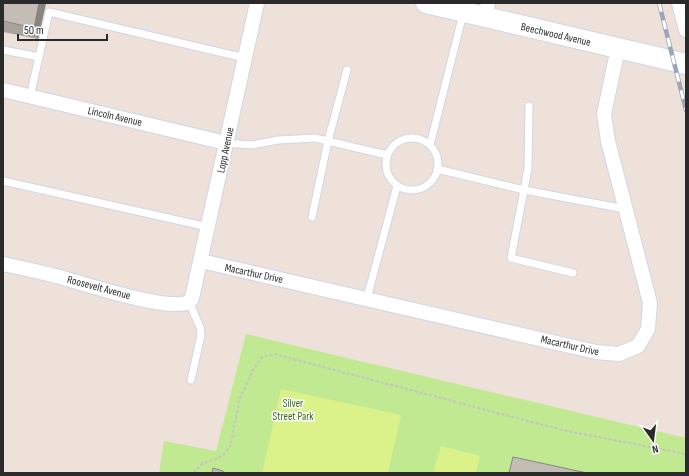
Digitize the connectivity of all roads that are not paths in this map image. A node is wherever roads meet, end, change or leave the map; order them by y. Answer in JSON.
{"nodes":[{"id":1,"x":257,"y":3,"type":"edge"},
{"id":2,"x":426,"y":3,"type":"edge"},
{"id":3,"x":679,"y":3,"type":"edge"},
{"id":4,"x":486,"y":10,"type":"edge"},
{"id":5,"x":463,"y":12,"type":"junction"},
{"id":6,"x":686,"y":30,"type":"edge"},
{"id":7,"x":618,"y":48,"type":"junction"},
{"id":8,"x":3,"y":50,"type":"edge"},
{"id":9,"x":39,"y":57,"type":"junction"},
{"id":10,"x":245,"y":58,"type":"junction"},
{"id":11,"x":686,"y":64,"type":"edge"},
{"id":12,"x":347,"y":70,"type":"dead end"},
{"id":13,"x":3,"y":90,"type":"edge"},
{"id":14,"x":30,"y":96,"type":"junction"},
{"id":15,"x":529,"y":106,"type":"dead end"},
{"id":16,"x":328,"y":141,"type":"junction"},
{"id":17,"x":226,"y":143,"type":"junction"},
{"id":18,"x":430,"y":145,"type":"junction"},
{"id":19,"x":387,"y":155,"type":"junction"},
{"id":20,"x":437,"y":169,"type":"junction"},
{"id":21,"x":3,"y":181,"type":"edge"},
{"id":22,"x":397,"y":186,"type":"junction"},
{"id":23,"x":524,"y":190,"type":"junction"},
{"id":24,"x":625,"y":209,"type":"junction"},
{"id":25,"x":312,"y":217,"type":"dead end"},
{"id":26,"x":208,"y":227,"type":"junction"},
{"id":27,"x":201,"y":261,"type":"junction"},
{"id":28,"x":3,"y":264,"type":"edge"},
{"id":29,"x":572,"y":273,"type":"dead end"},
{"id":30,"x":367,"y":298,"type":"junction"},
{"id":31,"x":191,"y":300,"type":"junction"},
{"id":32,"x":191,"y":380,"type":"dead end"}],
"edges":[{"from":1,"to":10,"type":"street","name":"Lopp Avenue"},
{"from":2,"to":5,"type":"main road","name":"Beechwood Avenue"},
{"from":3,"to":6,"type":"street"},
{"from":4,"to":5,"type":"main road","name":"Beechwood Avenue"},
{"from":4,"to":7,"type":"main road","name":"Beechwood Avenue"},
{"from":5,"to":18,"type":"lane"},
{"from":7,"to":11,"type":"main road","name":"Beechwood Avenue"},
{"from":7,"to":24,"type":"street","name":"Macarthur Drive"},
{"from":8,"to":9,"type":"lane"},
{"from":9,"to":10,"type":"lane"},
{"from":9,"to":14,"type":"lane"},
{"from":10,"to":17,"type":"street","name":"Lopp Avenue"},
{"from":12,"to":16,"type":"lane"},
{"from":13,"to":14,"type":"street","name":"Lincoln Avenue"},
{"from":14,"to":17,"type":"street","name":"Lincoln Avenue"},
{"from":15,"to":23,"type":"lane"},
{"from":16,"to":17,"type":"lane"},
{"from":16,"to":19,"type":"lane"},
{"from":16,"to":25,"type":"lane"},
{"from":17,"to":26,"type":"street","name":"Lopp Avenue"},
{"from":18,"to":19,"type":"lane"},
{"from":18,"to":20,"type":"lane"},
{"from":19,"to":22,"type":"lane"},
{"from":20,"to":22,"type":"lane"},
{"from":20,"to":23,"type":"lane"},
{"from":21,"to":26,"type":"lane"},
{"from":22,"to":30,"type":"lane"},
{"from":23,"to":24,"type":"lane"},
{"from":23,"to":29,"type":"lane"},
{"from":24,"to":30,"type":"street","name":"Macarthur Drive"},
{"from":26,"to":27,"type":"street","name":"Lopp Avenue"},
{"from":27,"to":30,"type":"street","name":"Macarthur Drive"},
{"from":27,"to":31,"type":"street","name":"Lopp Avenue"},
{"from":28,"to":31,"type":"street","name":"Roosevelt Avenue"},
{"from":31,"to":32,"type":"lane"}]}
